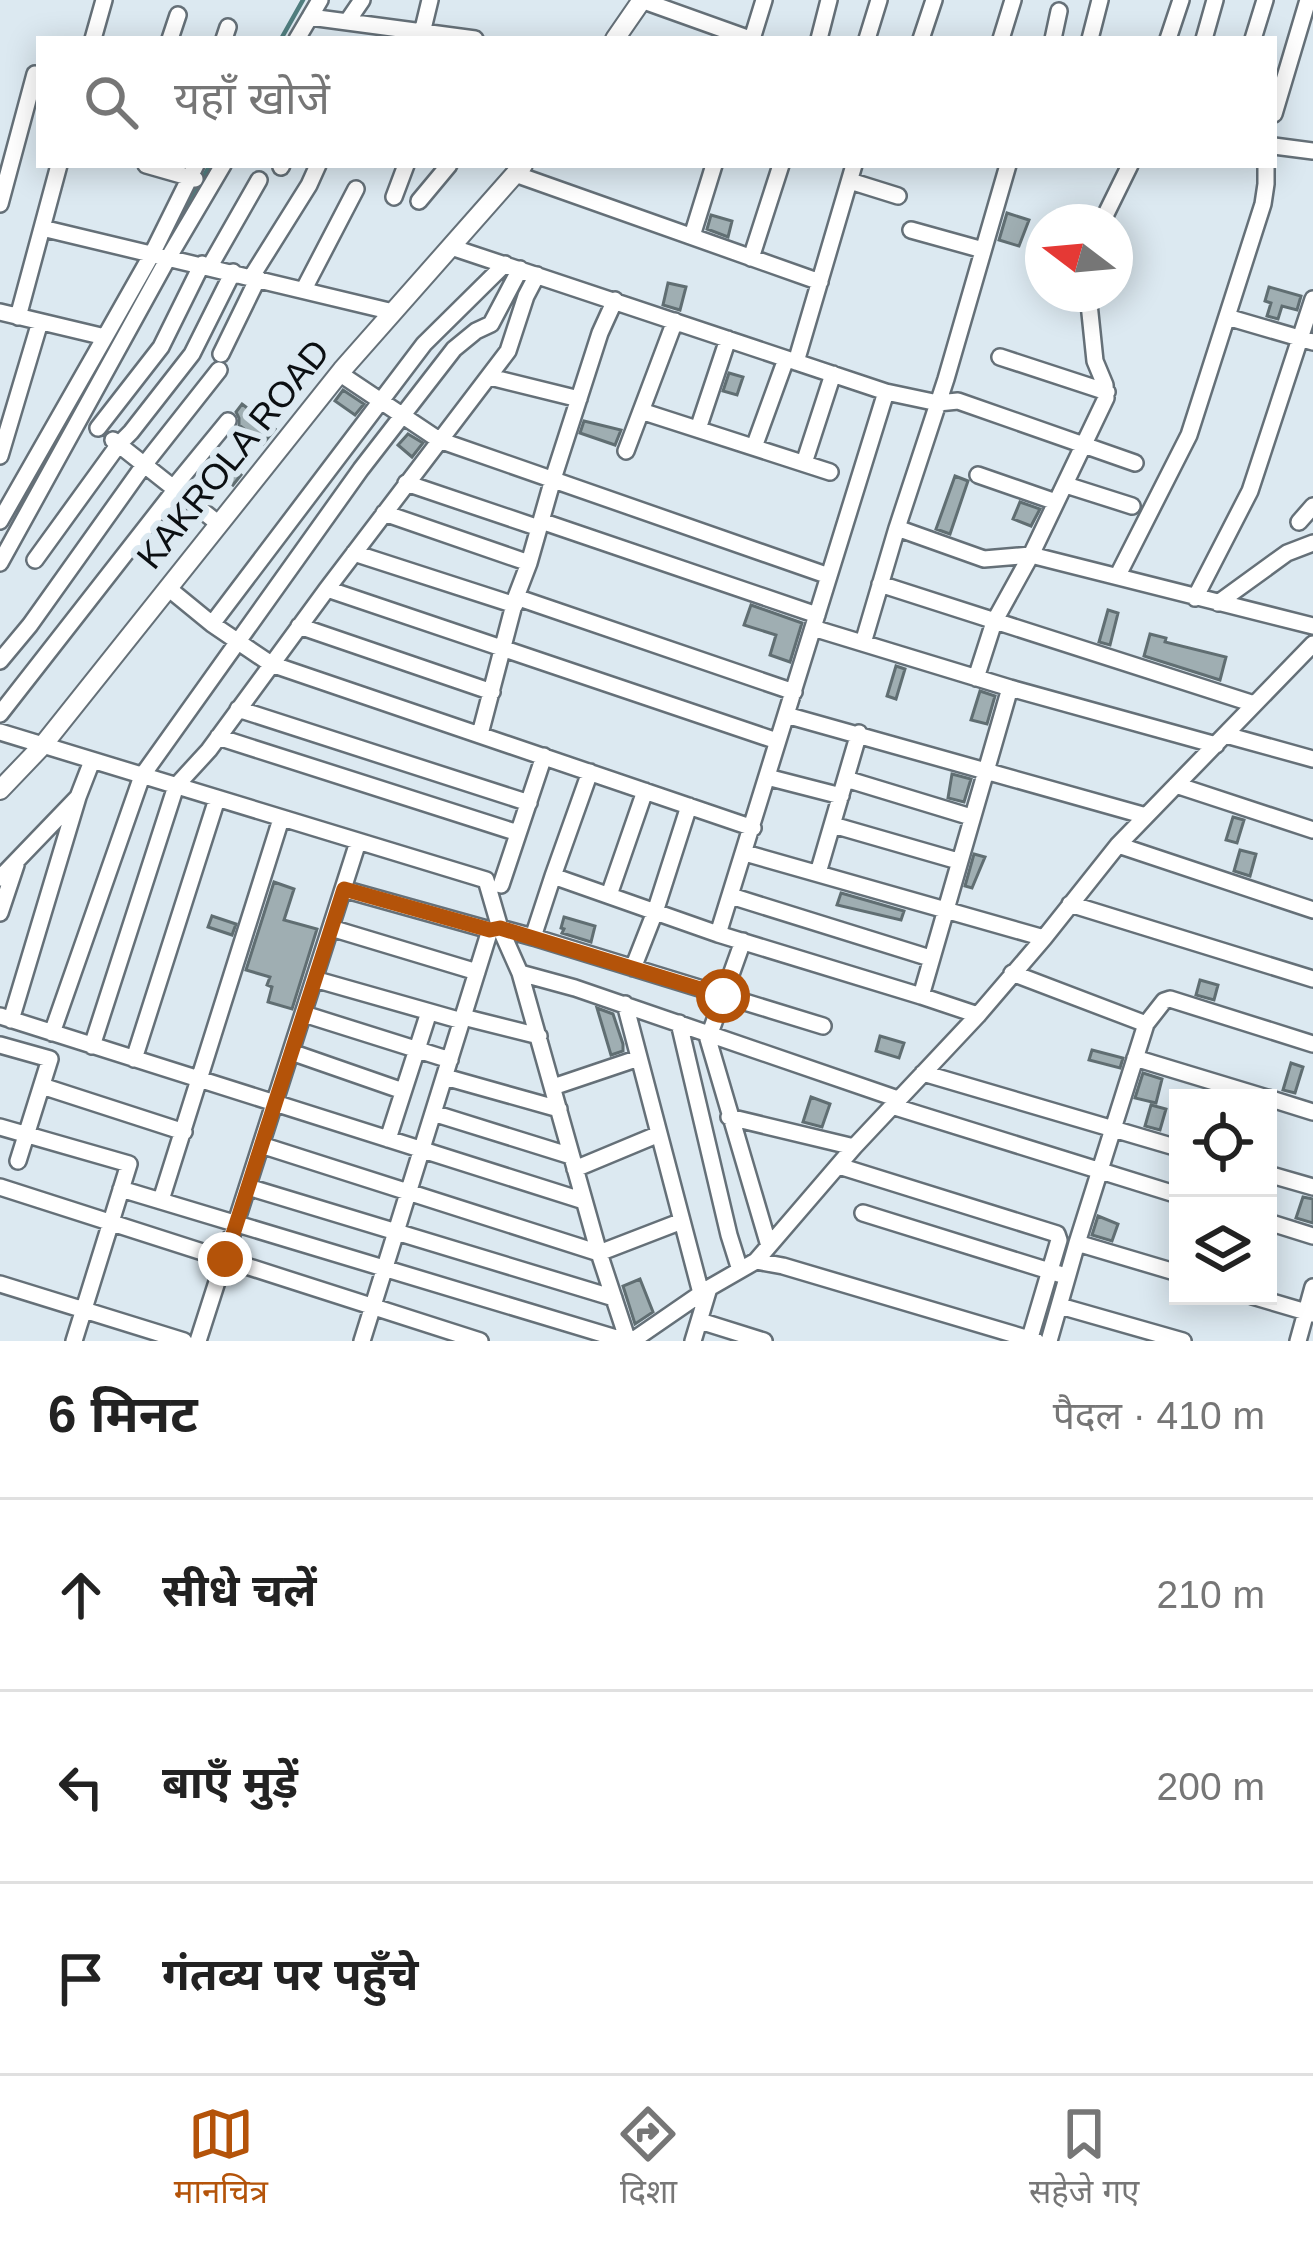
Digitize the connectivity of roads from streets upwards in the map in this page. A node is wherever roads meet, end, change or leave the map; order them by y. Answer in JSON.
{"nodes":[{"id":1,"x":104,"y":0,"type":"edge"},
{"id":2,"x":320,"y":0,"type":"edge"},
{"id":3,"x":362,"y":0,"type":"edge"},
{"id":4,"x":430,"y":0,"type":"edge"},
{"id":5,"x":642,"y":0,"type":"edge"},
{"id":6,"x":764,"y":0,"type":"edge"},
{"id":7,"x":829,"y":0,"type":"edge"},
{"id":8,"x":879,"y":0,"type":"edge"},
{"id":9,"x":934,"y":0,"type":"edge"},
{"id":10,"x":1013,"y":0,"type":"edge"},
{"id":11,"x":1100,"y":0,"type":"edge"},
{"id":12,"x":1181,"y":0,"type":"edge"},
{"id":13,"x":1215,"y":0,"type":"edge"},
{"id":14,"x":1265,"y":0,"type":"edge"},
{"id":15,"x":1308,"y":0,"type":"edge"},
{"id":16,"x":1059,"y":11,"type":"dead end"},
{"id":17,"x":178,"y":15,"type":"dead end"},
{"id":18,"x":346,"y":22,"type":"junction"},
{"id":19,"x":302,"y":30,"type":"edge"},
{"id":20,"x":422,"y":33,"type":"junction"},
{"id":21,"x":94,"y":36,"type":"edge"},
{"id":22,"x":171,"y":36,"type":"edge"},
{"id":23,"x":448,"y":36,"type":"edge"},
{"id":24,"x":618,"y":36,"type":"edge"},
{"id":25,"x":743,"y":36,"type":"edge"},
{"id":26,"x":752,"y":36,"type":"edge"},
{"id":27,"x":820,"y":36,"type":"edge"},
{"id":28,"x":868,"y":36,"type":"edge"},
{"id":29,"x":922,"y":36,"type":"edge"},
{"id":30,"x":1001,"y":36,"type":"edge"},
{"id":31,"x":1054,"y":36,"type":"edge"},
{"id":32,"x":1091,"y":36,"type":"edge"},
{"id":33,"x":1169,"y":36,"type":"edge"},
{"id":34,"x":1205,"y":36,"type":"edge"},
{"id":35,"x":1254,"y":36,"type":"edge"},
{"id":36,"x":34,"y":74,"type":"dead end"},
{"id":37,"x":1280,"y":74,"type":"edge"},
{"id":38,"x":1277,"y":146,"type":"edge"},
{"id":39,"x":1313,"y":150,"type":"edge"},
{"id":40,"x":58,"y":168,"type":"edge"},
{"id":41,"x":158,"y":168,"type":"edge"},
{"id":42,"x":317,"y":168,"type":"edge"},
{"id":43,"x":405,"y":168,"type":"edge"},
{"id":44,"x":446,"y":168,"type":"edge"},
{"id":45,"x":713,"y":168,"type":"edge"},
{"id":46,"x":780,"y":168,"type":"edge"},
{"id":47,"x":1008,"y":168,"type":"edge"},
{"id":48,"x":1129,"y":168,"type":"edge"},
{"id":49,"x":1265,"y":168,"type":"edge"},
{"id":50,"x":519,"y":170,"type":"edge"},
{"id":51,"x":852,"y":173,"type":"edge"},
{"id":52,"x":199,"y":178,"type":"edge"},
{"id":53,"x":259,"y":180,"type":"dead end"},
{"id":54,"x":356,"y":189,"type":"dead end"},
{"id":55,"x":898,"y":196,"type":"dead end"},
{"id":56,"x":394,"y":197,"type":"dead end"},
{"id":57,"x":419,"y":201,"type":"dead end"},
{"id":58,"x":0,"y":204,"type":"edge"},
{"id":59,"x":1111,"y":204,"type":"edge"},
{"id":60,"x":42,"y":228,"type":"junction"},
{"id":61,"x":910,"y":230,"type":"dead end"},
{"id":62,"x":692,"y":236,"type":"junction"},
{"id":63,"x":451,"y":247,"type":"junction"},
{"id":64,"x":983,"y":250,"type":"junction"},
{"id":65,"x":159,"y":257,"type":"junction"},
{"id":66,"x":752,"y":258,"type":"junction"},
{"id":67,"x":206,"y":265,"type":"junction"},
{"id":68,"x":520,"y":269,"type":"junction"},
{"id":69,"x":233,"y":272,"type":"junction"},
{"id":70,"x":255,"y":277,"type":"junction"},
{"id":71,"x":820,"y":283,"type":"junction"},
{"id":72,"x":304,"y":290,"type":"junction"},
{"id":73,"x":1313,"y":299,"type":"edge"},
{"id":74,"x":615,"y":300,"type":"junction"},
{"id":75,"x":393,"y":312,"type":"junction"},
{"id":76,"x":1090,"y":312,"type":"edge"},
{"id":77,"x":1227,"y":316,"type":"junction"},
{"id":78,"x":5,"y":317,"type":"edge"},
{"id":79,"x":675,"y":321,"type":"junction"},
{"id":80,"x":40,"y":322,"type":"junction"},
{"id":81,"x":105,"y":337,"type":"junction"},
{"id":82,"x":728,"y":339,"type":"junction"},
{"id":83,"x":1307,"y":340,"type":"edge"},
{"id":84,"x":1000,"y":357,"type":"dead end"},
{"id":85,"x":791,"y":360,"type":"junction"},
{"id":86,"x":339,"y":373,"type":"junction"},
{"id":87,"x":833,"y":374,"type":"junction"},
{"id":88,"x":490,"y":377,"type":"junction"},
{"id":89,"x":886,"y":392,"type":"junction"},
{"id":90,"x":1107,"y":392,"type":"junction"},
{"id":91,"x":579,"y":399,"type":"junction"},
{"id":92,"x":382,"y":401,"type":"junction"},
{"id":93,"x":938,"y":403,"type":"junction"},
{"id":94,"x":74,"y":409,"type":"junction"},
{"id":95,"x":641,"y":411,"type":"junction"},
{"id":96,"x":402,"y":416,"type":"junction"},
{"id":97,"x":228,"y":421,"type":"dead end"},
{"id":98,"x":98,"y":428,"type":"junction"},
{"id":99,"x":698,"y":429,"type":"junction"},
{"id":100,"x":439,"y":440,"type":"junction"},
{"id":101,"x":118,"y":444,"type":"junction"},
{"id":102,"x":1082,"y":446,"type":"junction"},
{"id":103,"x":754,"y":447,"type":"junction"},
{"id":104,"x":626,"y":452,"type":"dead end"},
{"id":105,"x":0,"y":456,"type":"edge"},
{"id":106,"x":1135,"y":463,"type":"dead end"},
{"id":107,"x":805,"y":464,"type":"junction"},
{"id":108,"x":144,"y":465,"type":"junction"},
{"id":109,"x":830,"y":472,"type":"dead end"},
{"id":110,"x":978,"y":475,"type":"dead end"},
{"id":111,"x":553,"y":479,"type":"junction"},
{"id":112,"x":406,"y":483,"type":"junction"},
{"id":113,"x":1066,"y":485,"type":"junction"},
{"id":114,"x":174,"y":489,"type":"junction"},
{"id":115,"x":1056,"y":502,"type":"junction"},
{"id":116,"x":1132,"y":506,"type":"dead end"},
{"id":117,"x":1313,"y":506,"type":"edge"},
{"id":118,"x":384,"y":513,"type":"junction"},
{"id":119,"x":0,"y":521,"type":"edge"},
{"id":120,"x":1299,"y":521,"type":"dead end"},
{"id":121,"x":219,"y":524,"type":"junction"},
{"id":122,"x":540,"y":524,"type":"junction"},
{"id":123,"x":897,"y":528,"type":"junction"},
{"id":124,"x":1313,"y":543,"type":"edge"},
{"id":125,"x":354,"y":553,"type":"junction"},
{"id":126,"x":1031,"y":555,"type":"junction"},
{"id":127,"x":34,"y":560,"type":"dead end"},
{"id":128,"x":0,"y":563,"type":"edge"},
{"id":129,"x":529,"y":563,"type":"junction"},
{"id":130,"x":1118,"y":575,"type":"junction"},
{"id":131,"x":830,"y":576,"type":"junction"},
{"id":132,"x":880,"y":584,"type":"junction"},
{"id":133,"x":168,"y":588,"type":"junction"},
{"id":134,"x":327,"y":589,"type":"junction"},
{"id":135,"x":1195,"y":598,"type":"junction"},
{"id":136,"x":515,"y":601,"type":"junction"},
{"id":137,"x":1218,"y":603,"type":"junction"},
{"id":138,"x":815,"y":621,"type":"junction"},
{"id":139,"x":994,"y":622,"type":"junction"},
{"id":140,"x":212,"y":624,"type":"junction"},
{"id":141,"x":299,"y":626,"type":"junction"},
{"id":142,"x":1313,"y":626,"type":"edge"},
{"id":143,"x":238,"y":642,"type":"junction"},
{"id":144,"x":863,"y":643,"type":"junction"},
{"id":145,"x":505,"y":648,"type":"junction"},
{"id":146,"x":1310,"y":655,"type":"edge"},
{"id":147,"x":0,"y":661,"type":"edge"},
{"id":148,"x":271,"y":664,"type":"junction"},
{"id":149,"x":976,"y":678,"type":"junction"},
{"id":150,"x":1010,"y":688,"type":"junction"},
{"id":151,"x":492,"y":692,"type":"junction"},
{"id":152,"x":794,"y":692,"type":"junction"},
{"id":153,"x":1254,"y":704,"type":"junction"},
{"id":154,"x":238,"y":710,"type":"junction"},
{"id":155,"x":0,"y":714,"type":"edge"},
{"id":156,"x":786,"y":715,"type":"junction"},
{"id":157,"x":0,"y":732,"type":"edge"},
{"id":158,"x":859,"y":733,"type":"junction"},
{"id":159,"x":480,"y":734,"type":"junction"},
{"id":160,"x":218,"y":737,"type":"junction"},
{"id":161,"x":1221,"y":740,"type":"junction"},
{"id":162,"x":777,"y":741,"type":"junction"},
{"id":163,"x":43,"y":746,"type":"junction"},
{"id":164,"x":544,"y":756,"type":"junction"},
{"id":165,"x":1313,"y":759,"type":"edge"},
{"id":166,"x":92,"y":760,"type":"junction"},
{"id":167,"x":590,"y":772,"type":"junction"},
{"id":168,"x":984,"y":772,"type":"junction"},
{"id":169,"x":142,"y":776,"type":"junction"},
{"id":170,"x":767,"y":777,"type":"junction"},
{"id":171,"x":1176,"y":785,"type":"junction"},
{"id":172,"x":176,"y":786,"type":"junction"},
{"id":173,"x":844,"y":787,"type":"junction"},
{"id":174,"x":0,"y":790,"type":"edge"},
{"id":175,"x":645,"y":791,"type":"junction"},
{"id":176,"x":78,"y":797,"type":"junction"},
{"id":177,"x":217,"y":799,"type":"junction"},
{"id":178,"x":529,"y":803,"type":"junction"},
{"id":179,"x":689,"y":806,"type":"junction"},
{"id":180,"x":1146,"y":816,"type":"junction"},
{"id":181,"x":971,"y":817,"type":"junction"},
{"id":182,"x":281,"y":819,"type":"junction"},
{"id":183,"x":833,"y":825,"type":"junction"},
{"id":184,"x":753,"y":829,"type":"junction"},
{"id":185,"x":1313,"y":830,"type":"edge"},
{"id":186,"x":518,"y":833,"type":"junction"},
{"id":187,"x":358,"y":842,"type":"junction"},
{"id":188,"x":1118,"y":845,"type":"junction"},
{"id":189,"x":745,"y":853,"type":"junction"},
{"id":190,"x":17,"y":860,"type":"junction"},
{"id":191,"x":958,"y":861,"type":"junction"},
{"id":192,"x":818,"y":873,"type":"junction"},
{"id":193,"x":553,"y":876,"type":"junction"},
{"id":194,"x":0,"y":878,"type":"edge"},
{"id":195,"x":501,"y":885,"type":"dead end"},
{"id":196,"x":344,"y":889,"type":"junction"},
{"id":197,"x":609,"y":896,"type":"junction"},
{"id":198,"x":731,"y":896,"type":"junction"},
{"id":199,"x":1070,"y":904,"type":"junction"},
{"id":200,"x":945,"y":909,"type":"junction"},
{"id":201,"x":1313,"y":910,"type":"edge"},
{"id":202,"x":656,"y":912,"type":"junction"},
{"id":203,"x":0,"y":913,"type":"edge"},
{"id":204,"x":331,"y":928,"type":"junction"},
{"id":205,"x":495,"y":929,"type":"junction"},
{"id":206,"x":718,"y":934,"type":"junction"},
{"id":207,"x":533,"y":937,"type":"junction"},
{"id":208,"x":1044,"y":938,"type":"junction"},
{"id":209,"x":743,"y":941,"type":"junction"},
{"id":210,"x":931,"y":958,"type":"junction"},
{"id":211,"x":633,"y":968,"type":"junction"},
{"id":212,"x":477,"y":972,"type":"junction"},
{"id":213,"x":520,"y":973,"type":"junction"},
{"id":214,"x":1012,"y":974,"type":"junction"},
{"id":215,"x":314,"y":979,"type":"junction"},
{"id":216,"x":1313,"y":979,"type":"edge"},
{"id":217,"x":723,"y":996,"type":"junction"},
{"id":218,"x":921,"y":996,"type":"junction"},
{"id":219,"x":625,"y":1004,"type":"junction"},
{"id":220,"x":429,"y":1012,"type":"junction"},
{"id":221,"x":304,"y":1013,"type":"junction"},
{"id":222,"x":978,"y":1015,"type":"junction"},
{"id":223,"x":6,"y":1018,"type":"edge"},
{"id":224,"x":462,"y":1019,"type":"junction"},
{"id":225,"x":679,"y":1023,"type":"junction"},
{"id":226,"x":1146,"y":1024,"type":"junction"},
{"id":227,"x":823,"y":1026,"type":"dead end"},
{"id":228,"x":52,"y":1033,"type":"junction"},
{"id":229,"x":710,"y":1033,"type":"junction"},
{"id":230,"x":538,"y":1036,"type":"junction"},
{"id":231,"x":1313,"y":1044,"type":"edge"},
{"id":232,"x":0,"y":1045,"type":"edge"},
{"id":233,"x":92,"y":1046,"type":"junction"},
{"id":234,"x":417,"y":1049,"type":"junction"},
{"id":235,"x":291,"y":1052,"type":"junction"},
{"id":236,"x":640,"y":1058,"type":"junction"},
{"id":237,"x":1135,"y":1058,"type":"junction"},
{"id":238,"x":134,"y":1059,"type":"junction"},
{"id":239,"x":447,"y":1068,"type":"junction"},
{"id":240,"x":923,"y":1073,"type":"junction"},
{"id":241,"x":201,"y":1080,"type":"junction"},
{"id":242,"x":42,"y":1086,"type":"junction"},
{"id":243,"x":553,"y":1087,"type":"junction"},
{"id":244,"x":1237,"y":1089,"type":"edge"},
{"id":245,"x":403,"y":1091,"type":"junction"},
{"id":246,"x":1277,"y":1101,"type":"edge"},
{"id":247,"x":274,"y":1103,"type":"junction"},
{"id":248,"x":895,"y":1103,"type":"junction"},
{"id":249,"x":559,"y":1109,"type":"junction"},
{"id":250,"x":1313,"y":1112,"type":"edge"},
{"id":251,"x":433,"y":1113,"type":"junction"},
{"id":252,"x":729,"y":1118,"type":"junction"},
{"id":253,"x":0,"y":1126,"type":"edge"},
{"id":254,"x":1113,"y":1129,"type":"junction"},
{"id":255,"x":184,"y":1132,"type":"junction"},
{"id":256,"x":26,"y":1134,"type":"junction"},
{"id":257,"x":659,"y":1134,"type":"junction"},
{"id":258,"x":388,"y":1139,"type":"junction"},
{"id":259,"x":261,"y":1145,"type":"junction"},
{"id":260,"x":1169,"y":1145,"type":"edge"},
{"id":261,"x":854,"y":1147,"type":"junction"},
{"id":262,"x":422,"y":1150,"type":"junction"},
{"id":263,"x":18,"y":1161,"type":"dead end"},
{"id":264,"x":573,"y":1162,"type":"junction"},
{"id":265,"x":838,"y":1166,"type":"junction"},
{"id":266,"x":1099,"y":1172,"type":"junction"},
{"id":267,"x":1277,"y":1177,"type":"edge"},
{"id":268,"x":0,"y":1187,"type":"edge"},
{"id":269,"x":248,"y":1187,"type":"junction"},
{"id":270,"x":1313,"y":1187,"type":"edge"},
{"id":271,"x":122,"y":1189,"type":"junction"},
{"id":272,"x":409,"y":1192,"type":"junction"},
{"id":273,"x":1169,"y":1192,"type":"edge"},
{"id":274,"x":161,"y":1200,"type":"junction"},
{"id":275,"x":584,"y":1201,"type":"junction"},
{"id":276,"x":863,"y":1213,"type":"dead end"},
{"id":277,"x":682,"y":1221,"type":"junction"},
{"id":278,"x":111,"y":1222,"type":"junction"},
{"id":279,"x":236,"y":1223,"type":"junction"},
{"id":280,"x":1277,"y":1225,"type":"edge"},
{"id":281,"x":396,"y":1233,"type":"junction"},
{"id":282,"x":1313,"y":1236,"type":"edge"},
{"id":283,"x":1076,"y":1243,"type":"junction"},
{"id":284,"x":770,"y":1246,"type":"junction"},
{"id":285,"x":599,"y":1253,"type":"junction"},
{"id":286,"x":225,"y":1259,"type":"junction"},
{"id":287,"x":756,"y":1261,"type":"junction"},
{"id":288,"x":385,"y":1268,"type":"junction"},
{"id":289,"x":740,"y":1270,"type":"junction"},
{"id":290,"x":1050,"y":1271,"type":"junction"},
{"id":291,"x":1169,"y":1271,"type":"edge"},
{"id":292,"x":1067,"y":1276,"type":"junction"},
{"id":293,"x":0,"y":1284,"type":"edge"},
{"id":294,"x":1313,"y":1287,"type":"edge"},
{"id":295,"x":705,"y":1290,"type":"junction"},
{"id":296,"x":614,"y":1298,"type":"junction"},
{"id":297,"x":1277,"y":1303,"type":"edge"},
{"id":298,"x":1060,"y":1306,"type":"junction"},
{"id":299,"x":373,"y":1307,"type":"junction"},
{"id":300,"x":84,"y":1310,"type":"junction"},
{"id":301,"x":1309,"y":1313,"type":"edge"},
{"id":302,"x":700,"y":1321,"type":"junction"},
{"id":303,"x":1032,"y":1340,"type":"edge"},
{"id":304,"x":74,"y":1341,"type":"edge"},
{"id":305,"x":184,"y":1341,"type":"edge"},
{"id":306,"x":198,"y":1341,"type":"edge"},
{"id":307,"x":362,"y":1341,"type":"edge"},
{"id":308,"x":480,"y":1341,"type":"edge"},
{"id":309,"x":629,"y":1341,"type":"edge"},
{"id":310,"x":693,"y":1341,"type":"edge"},
{"id":311,"x":764,"y":1341,"type":"edge"},
{"id":312,"x":1049,"y":1341,"type":"edge"},
{"id":313,"x":1183,"y":1341,"type":"edge"},
{"id":314,"x":1298,"y":1341,"type":"edge"}],
"edges":[{"from":1,"to":21,"type":"street"},
{"from":2,"to":19,"type":"street"},
{"from":3,"to":18,"type":"street"},
{"from":4,"to":20,"type":"street"},
{"from":5,"to":24,"type":"street"},
{"from":5,"to":25,"type":"street"},
{"from":6,"to":26,"type":"street"},
{"from":7,"to":27,"type":"street"},
{"from":8,"to":28,"type":"street"},
{"from":9,"to":29,"type":"street"},
{"from":10,"to":30,"type":"street"},
{"from":11,"to":32,"type":"street"},
{"from":12,"to":33,"type":"street"},
{"from":13,"to":34,"type":"street"},
{"from":14,"to":35,"type":"street"},
{"from":15,"to":37,"type":"street"},
{"from":16,"to":31,"type":"street"},
{"from":17,"to":22,"type":"street"},
{"from":18,"to":19,"type":"street"},
{"from":18,"to":20,"type":"street"},
{"from":20,"to":23,"type":"street"},
{"from":36,"to":58,"type":"street"},
{"from":38,"to":39,"type":"street"},
{"from":40,"to":60,"type":"street"},
{"from":41,"to":52,"type":"street"},
{"from":42,"to":70,"type":"street"},
{"from":43,"to":56,"type":"street"},
{"from":44,"to":57,"type":"street"},
{"from":45,"to":62,"type":"street"},
{"from":46,"to":66,"type":"street"},
{"from":47,"to":64,"type":"street"},
{"from":48,"to":59,"type":"street"},
{"from":49,"to":77,"type":"street"},
{"from":50,"to":62,"type":"street"},
{"from":50,"to":63,"type":"street","name":"KAKROLA ROAD"},
{"from":51,"to":55,"type":"street"},
{"from":51,"to":71,"type":"street"},
{"from":52,"to":65,"type":"street"},
{"from":53,"to":67,"type":"street"},
{"from":54,"to":72,"type":"street"},
{"from":60,"to":65,"type":"street"},
{"from":60,"to":78,"type":"street"},
{"from":61,"to":64,"type":"street"},
{"from":62,"to":66,"type":"street"},
{"from":63,"to":68,"type":"street"},
{"from":63,"to":75,"type":"street","name":"KAKROLA ROAD"},
{"from":64,"to":93,"type":"street"},
{"from":65,"to":67,"type":"street"},
{"from":65,"to":81,"type":"street"},
{"from":65,"to":94,"type":"street"},
{"from":66,"to":71,"type":"street"},
{"from":67,"to":69,"type":"street"},
{"from":67,"to":98,"type":"street"},
{"from":68,"to":74,"type":"street"},
{"from":68,"to":88,"type":"street"},
{"from":68,"to":92,"type":"street"},
{"from":68,"to":96,"type":"street"},
{"from":69,"to":70,"type":"street"},
{"from":69,"to":101,"type":"street"},
{"from":70,"to":72,"type":"street"},
{"from":70,"to":108,"type":"street"},
{"from":71,"to":85,"type":"street"},
{"from":72,"to":75,"type":"street"},
{"from":73,"to":83,"type":"street"},
{"from":74,"to":79,"type":"street"},
{"from":74,"to":91,"type":"street"},
{"from":75,"to":86,"type":"street","name":"KAKROLA ROAD"},
{"from":76,"to":90,"type":"street"},
{"from":77,"to":83,"type":"street"},
{"from":77,"to":130,"type":"street"},
{"from":78,"to":80,"type":"street"},
{"from":79,"to":82,"type":"street"},
{"from":79,"to":95,"type":"street"},
{"from":80,"to":81,"type":"street"},
{"from":80,"to":105,"type":"street"},
{"from":81,"to":94,"type":"street"},
{"from":82,"to":85,"type":"street"},
{"from":82,"to":99,"type":"street"},
{"from":83,"to":135,"type":"street"},
{"from":84,"to":90,"type":"street"},
{"from":85,"to":87,"type":"street"},
{"from":85,"to":103,"type":"street"},
{"from":86,"to":92,"type":"street"},
{"from":86,"to":121,"type":"street","name":"KAKROLA ROAD"},
{"from":87,"to":89,"type":"street"},
{"from":87,"to":107,"type":"street"},
{"from":88,"to":91,"type":"street"},
{"from":88,"to":100,"type":"street"},
{"from":89,"to":93,"type":"street"},
{"from":89,"to":131,"type":"street"},
{"from":90,"to":102,"type":"street"},
{"from":91,"to":111,"type":"street"},
{"from":92,"to":96,"type":"street"},
{"from":92,"to":140,"type":"street"},
{"from":93,"to":102,"type":"street"},
{"from":93,"to":123,"type":"street"},
{"from":94,"to":98,"type":"street"},
{"from":94,"to":119,"type":"street"},
{"from":94,"to":128,"type":"street"},
{"from":95,"to":99,"type":"street"},
{"from":95,"to":104,"type":"street"},
{"from":96,"to":100,"type":"street"},
{"from":96,"to":143,"type":"street"},
{"from":97,"to":114,"type":"street"},
{"from":98,"to":101,"type":"street"},
{"from":99,"to":103,"type":"street"},
{"from":100,"to":111,"type":"street"},
{"from":100,"to":112,"type":"street"},
{"from":101,"to":108,"type":"street"},
{"from":101,"to":127,"type":"street"},
{"from":102,"to":106,"type":"street"},
{"from":102,"to":113,"type":"street"},
{"from":103,"to":107,"type":"street"},
{"from":107,"to":109,"type":"street"},
{"from":108,"to":114,"type":"street"},
{"from":108,"to":147,"type":"street"},
{"from":110,"to":115,"type":"street"},
{"from":111,"to":122,"type":"street"},
{"from":111,"to":131,"type":"street"},
{"from":112,"to":118,"type":"street"},
{"from":112,"to":122,"type":"street"},
{"from":113,"to":115,"type":"street"},
{"from":113,"to":116,"type":"street"},
{"from":114,"to":121,"type":"street"},
{"from":114,"to":155,"type":"street"},
{"from":115,"to":126,"type":"street"},
{"from":117,"to":120,"type":"street"},
{"from":118,"to":125,"type":"street"},
{"from":118,"to":129,"type":"street"},
{"from":121,"to":133,"type":"street","name":"KAKROLA ROAD"},
{"from":122,"to":129,"type":"street"},
{"from":122,"to":138,"type":"street"},
{"from":123,"to":126,"type":"street"},
{"from":123,"to":132,"type":"street"},
{"from":124,"to":137,"type":"street"},
{"from":125,"to":134,"type":"street"},
{"from":125,"to":136,"type":"street"},
{"from":126,"to":130,"type":"street"},
{"from":126,"to":139,"type":"street"},
{"from":129,"to":136,"type":"street"},
{"from":130,"to":135,"type":"street"},
{"from":131,"to":138,"type":"street"},
{"from":132,"to":139,"type":"street"},
{"from":132,"to":144,"type":"street"},
{"from":133,"to":140,"type":"street"},
{"from":133,"to":163,"type":"street","name":"KAKROLA ROAD"},
{"from":134,"to":141,"type":"street"},
{"from":134,"to":145,"type":"street"},
{"from":135,"to":137,"type":"street"},
{"from":136,"to":145,"type":"street"},
{"from":136,"to":152,"type":"street"},
{"from":137,"to":142,"type":"street"},
{"from":138,"to":144,"type":"street"},
{"from":138,"to":152,"type":"street"},
{"from":139,"to":149,"type":"street"},
{"from":139,"to":153,"type":"street"},
{"from":140,"to":143,"type":"street"},
{"from":141,"to":148,"type":"street"},
{"from":141,"to":151,"type":"street"},
{"from":143,"to":148,"type":"street"},
{"from":143,"to":169,"type":"street"},
{"from":144,"to":149,"type":"street"},
{"from":145,"to":151,"type":"street"},
{"from":145,"to":162,"type":"street"},
{"from":146,"to":153,"type":"street"},
{"from":148,"to":154,"type":"street"},
{"from":148,"to":159,"type":"street"},
{"from":149,"to":150,"type":"street"},
{"from":150,"to":161,"type":"street"},
{"from":150,"to":168,"type":"street"},
{"from":151,"to":159,"type":"street"},
{"from":152,"to":156,"type":"street"},
{"from":153,"to":161,"type":"street"},
{"from":154,"to":160,"type":"street"},
{"from":154,"to":178,"type":"street"},
{"from":156,"to":158,"type":"street"},
{"from":156,"to":162,"type":"street"},
{"from":157,"to":163,"type":"street"},
{"from":158,"to":168,"type":"street"},
{"from":158,"to":173,"type":"street"},
{"from":159,"to":164,"type":"street"},
{"from":160,"to":172,"type":"street"},
{"from":160,"to":186,"type":"street"},
{"from":161,"to":165,"type":"street"},
{"from":161,"to":171,"type":"street"},
{"from":162,"to":170,"type":"street"},
{"from":163,"to":166,"type":"street"},
{"from":163,"to":174,"type":"street","name":"KAKROLA ROAD"},
{"from":164,"to":167,"type":"street"},
{"from":164,"to":178,"type":"street"},
{"from":166,"to":169,"type":"street"},
{"from":166,"to":176,"type":"street"},
{"from":167,"to":175,"type":"street"},
{"from":167,"to":193,"type":"street"},
{"from":168,"to":180,"type":"street"},
{"from":168,"to":181,"type":"street"},
{"from":169,"to":172,"type":"street"},
{"from":169,"to":228,"type":"street"},
{"from":170,"to":173,"type":"street"},
{"from":170,"to":184,"type":"street"},
{"from":171,"to":180,"type":"street"},
{"from":171,"to":185,"type":"street"},
{"from":172,"to":177,"type":"street"},
{"from":172,"to":233,"type":"street"},
{"from":173,"to":181,"type":"street"},
{"from":173,"to":183,"type":"street"},
{"from":175,"to":179,"type":"street"},
{"from":175,"to":197,"type":"street"},
{"from":176,"to":190,"type":"street"},
{"from":176,"to":223,"type":"street"},
{"from":177,"to":182,"type":"street"},
{"from":177,"to":238,"type":"street"},
{"from":178,"to":186,"type":"street"},
{"from":179,"to":184,"type":"street"},
{"from":179,"to":202,"type":"street"},
{"from":180,"to":188,"type":"street"},
{"from":181,"to":191,"type":"street"},
{"from":182,"to":187,"type":"street"},
{"from":182,"to":241,"type":"street"},
{"from":183,"to":191,"type":"street"},
{"from":183,"to":192,"type":"street"},
{"from":184,"to":189,"type":"street"},
{"from":186,"to":195,"type":"street"},
{"from":187,"to":196,"type":"street"},
{"from":187,"to":205,"type":"street"},
{"from":188,"to":199,"type":"street"},
{"from":188,"to":201,"type":"street"},
{"from":189,"to":192,"type":"street"},
{"from":189,"to":198,"type":"street"},
{"from":190,"to":194,"type":"street"},
{"from":190,"to":203,"type":"street"},
{"from":191,"to":200,"type":"street"},
{"from":192,"to":200,"type":"street"},
{"from":193,"to":197,"type":"street"},
{"from":193,"to":207,"type":"street"},
{"from":196,"to":204,"type":"street"},
{"from":196,"to":205,"type":"street"},
{"from":197,"to":202,"type":"street"},
{"from":198,"to":206,"type":"street"},
{"from":198,"to":210,"type":"street"},
{"from":199,"to":208,"type":"street"},
{"from":199,"to":216,"type":"street"},
{"from":200,"to":208,"type":"street"},
{"from":200,"to":210,"type":"street"},
{"from":202,"to":206,"type":"street"},
{"from":202,"to":211,"type":"street"},
{"from":204,"to":212,"type":"street"},
{"from":204,"to":215,"type":"street"},
{"from":205,"to":207,"type":"street"},
{"from":205,"to":212,"type":"street"},
{"from":205,"to":213,"type":"street"},
{"from":206,"to":209,"type":"street"},
{"from":207,"to":211,"type":"street"},
{"from":208,"to":214,"type":"street"},
{"from":209,"to":217,"type":"street"},
{"from":209,"to":218,"type":"street"},
{"from":210,"to":218,"type":"street"},
{"from":211,"to":217,"type":"street"},
{"from":212,"to":224,"type":"street"},
{"from":213,"to":219,"type":"street"},
{"from":213,"to":230,"type":"street"},
{"from":214,"to":222,"type":"street"},
{"from":214,"to":226,"type":"street"},
{"from":215,"to":220,"type":"street"},
{"from":215,"to":221,"type":"street"},
{"from":217,"to":227,"type":"street"},
{"from":217,"to":229,"type":"street"},
{"from":218,"to":222,"type":"street"},
{"from":219,"to":225,"type":"street"},
{"from":219,"to":236,"type":"street"},
{"from":220,"to":224,"type":"street"},
{"from":220,"to":234,"type":"street"},
{"from":221,"to":234,"type":"street"},
{"from":221,"to":235,"type":"street"},
{"from":222,"to":240,"type":"street"},
{"from":223,"to":228,"type":"street"},
{"from":224,"to":230,"type":"street"},
{"from":224,"to":239,"type":"street"},
{"from":225,"to":229,"type":"street"},
{"from":225,"to":289,"type":"street"},
{"from":226,"to":231,"type":"street"},
{"from":226,"to":237,"type":"street"},
{"from":228,"to":233,"type":"street"},
{"from":229,"to":248,"type":"street"},
{"from":229,"to":252,"type":"street"},
{"from":230,"to":243,"type":"street"},
{"from":232,"to":242,"type":"street"},
{"from":233,"to":238,"type":"street"},
{"from":234,"to":239,"type":"street"},
{"from":234,"to":245,"type":"street"},
{"from":235,"to":245,"type":"street"},
{"from":235,"to":247,"type":"street"},
{"from":236,"to":243,"type":"street"},
{"from":236,"to":257,"type":"street"},
{"from":237,"to":244,"type":"street"},
{"from":237,"to":254,"type":"street"},
{"from":238,"to":241,"type":"street"},
{"from":239,"to":249,"type":"street"},
{"from":239,"to":251,"type":"street"},
{"from":240,"to":248,"type":"street"},
{"from":240,"to":254,"type":"street"},
{"from":241,"to":247,"type":"street"},
{"from":241,"to":255,"type":"street"},
{"from":242,"to":255,"type":"street"},
{"from":242,"to":256,"type":"street"},
{"from":243,"to":249,"type":"street"},
{"from":245,"to":258,"type":"street"},
{"from":246,"to":250,"type":"street"},
{"from":247,"to":258,"type":"street"},
{"from":247,"to":259,"type":"street"},
{"from":248,"to":261,"type":"street"},
{"from":248,"to":266,"type":"street"},
{"from":249,"to":264,"type":"street"},
{"from":251,"to":262,"type":"street"},
{"from":251,"to":264,"type":"street"},
{"from":252,"to":261,"type":"street"},
{"from":252,"to":284,"type":"street"},
{"from":253,"to":256,"type":"street"},
{"from":254,"to":260,"type":"street"},
{"from":254,"to":266,"type":"street"},
{"from":255,"to":274,"type":"street"},
{"from":256,"to":263,"type":"street"},
{"from":256,"to":271,"type":"street"},
{"from":257,"to":264,"type":"street"},
{"from":257,"to":277,"type":"street"},
{"from":258,"to":262,"type":"street"},
{"from":259,"to":269,"type":"street"},
{"from":259,"to":272,"type":"street"},
{"from":261,"to":265,"type":"street"},
{"from":262,"to":272,"type":"street"},
{"from":262,"to":275,"type":"street"},
{"from":264,"to":275,"type":"street"},
{"from":265,"to":284,"type":"street"},
{"from":265,"to":290,"type":"street"},
{"from":266,"to":273,"type":"street"},
{"from":266,"to":283,"type":"street"},
{"from":267,"to":270,"type":"street"},
{"from":268,"to":278,"type":"street"},
{"from":269,"to":279,"type":"street"},
{"from":269,"to":281,"type":"street"},
{"from":271,"to":274,"type":"street"},
{"from":271,"to":278,"type":"street"},
{"from":272,"to":281,"type":"street"},
{"from":272,"to":285,"type":"street"},
{"from":274,"to":279,"type":"street"},
{"from":275,"to":285,"type":"street"},
{"from":276,"to":290,"type":"street"},
{"from":277,"to":285,"type":"street"},
{"from":277,"to":295,"type":"street"},
{"from":278,"to":286,"type":"street"},
{"from":278,"to":300,"type":"street"},
{"from":279,"to":286,"type":"street"},
{"from":279,"to":288,"type":"street"},
{"from":280,"to":282,"type":"street"},
{"from":281,"to":288,"type":"street"},
{"from":281,"to":296,"type":"street"},
{"from":283,"to":291,"type":"street"},
{"from":283,"to":292,"type":"street"},
{"from":284,"to":287,"type":"street"},
{"from":285,"to":296,"type":"street"},
{"from":286,"to":299,"type":"street"},
{"from":286,"to":306,"type":"street"},
{"from":287,"to":289,"type":"street"},
{"from":287,"to":303,"type":"street"},
{"from":288,"to":299,"type":"street"},
{"from":288,"to":309,"type":"street"},
{"from":289,"to":295,"type":"street"},
{"from":290,"to":292,"type":"street"},
{"from":290,"to":303,"type":"street"},
{"from":292,"to":298,"type":"street"},
{"from":293,"to":300,"type":"street"},
{"from":294,"to":301,"type":"street"},
{"from":295,"to":302,"type":"street"},
{"from":295,"to":309,"type":"street"},
{"from":296,"to":309,"type":"street"},
{"from":297,"to":301,"type":"street"},
{"from":298,"to":312,"type":"street"},
{"from":298,"to":313,"type":"street"},
{"from":299,"to":307,"type":"street"},
{"from":299,"to":308,"type":"street"},
{"from":300,"to":304,"type":"street"},
{"from":300,"to":305,"type":"street"},
{"from":301,"to":314,"type":"street"},
{"from":302,"to":310,"type":"street"},
{"from":302,"to":311,"type":"street"}]}
